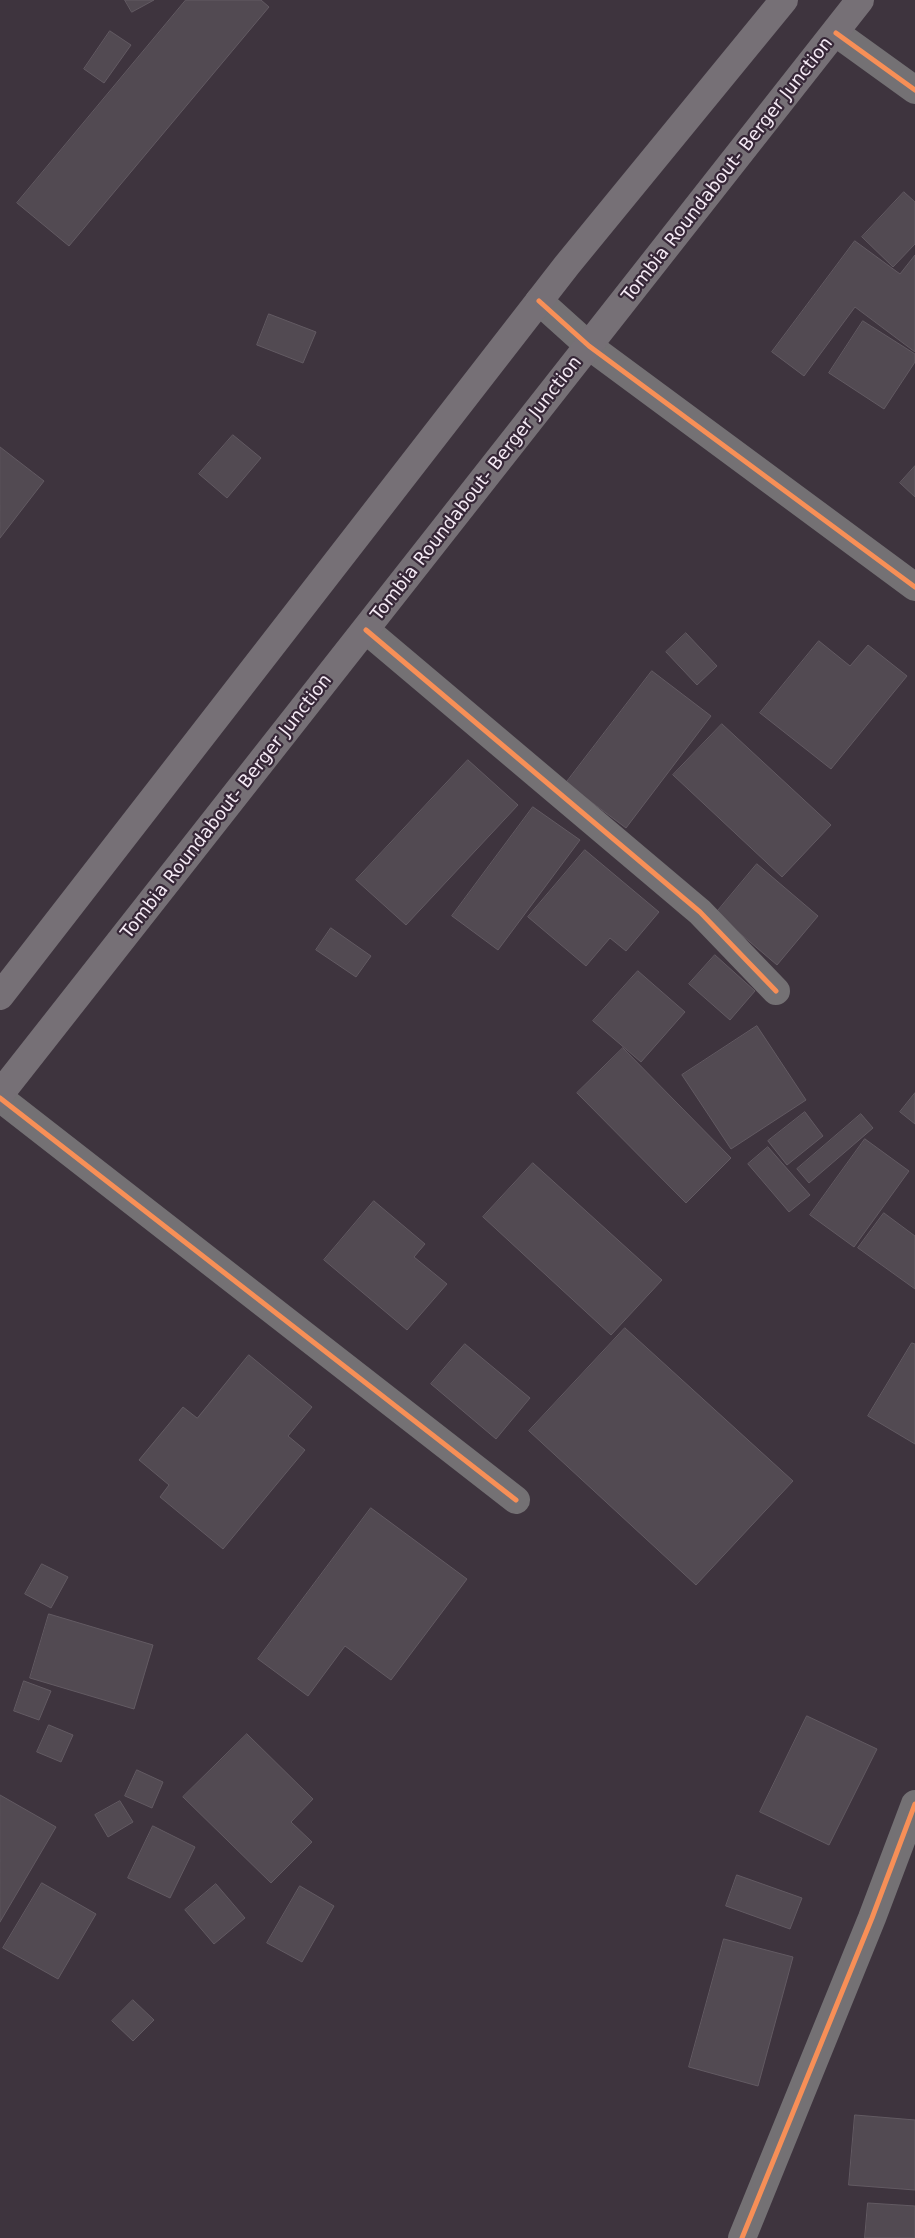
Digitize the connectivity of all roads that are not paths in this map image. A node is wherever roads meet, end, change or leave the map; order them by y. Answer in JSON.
{"nodes":[{"id":1,"x":784,"y":0,"type":"edge"},
{"id":2,"x":860,"y":0,"type":"edge"},
{"id":3,"x":836,"y":33,"type":"junction"},
{"id":4,"x":915,"y":90,"type":"edge"},
{"id":5,"x":539,"y":301,"type":"junction"},
{"id":6,"x":590,"y":346,"type":"junction"},
{"id":7,"x":915,"y":587,"type":"edge"},
{"id":8,"x":366,"y":630,"type":"junction"},
{"id":9,"x":776,"y":991,"type":"dead end"},
{"id":10,"x":0,"y":996,"type":"edge"},
{"id":11,"x":0,"y":1096,"type":"edge"},
{"id":12,"x":516,"y":1500,"type":"dead end"},
{"id":13,"x":915,"y":1804,"type":"edge"},
{"id":14,"x":742,"y":2238,"type":"edge"}],
"edges":[{"from":1,"to":5,"type":"main road"},
{"from":2,"to":3,"type":"main road","name":"Tombia Roundabout- Berger Junction"},
{"from":3,"to":4,"type":"street"},
{"from":3,"to":6,"type":"main road","name":"Tombia Roundabout- Berger Junction"},
{"from":5,"to":6,"type":"street"},
{"from":5,"to":10,"type":"main road"},
{"from":6,"to":7,"type":"street"},
{"from":6,"to":8,"type":"main road","name":"Tombia Roundabout- Berger Junction"},
{"from":8,"to":9,"type":"street"},
{"from":8,"to":11,"type":"main road","name":"Tombia Roundabout- Berger Junction"},
{"from":11,"to":12,"type":"street"},
{"from":13,"to":14,"type":"street"}]}
